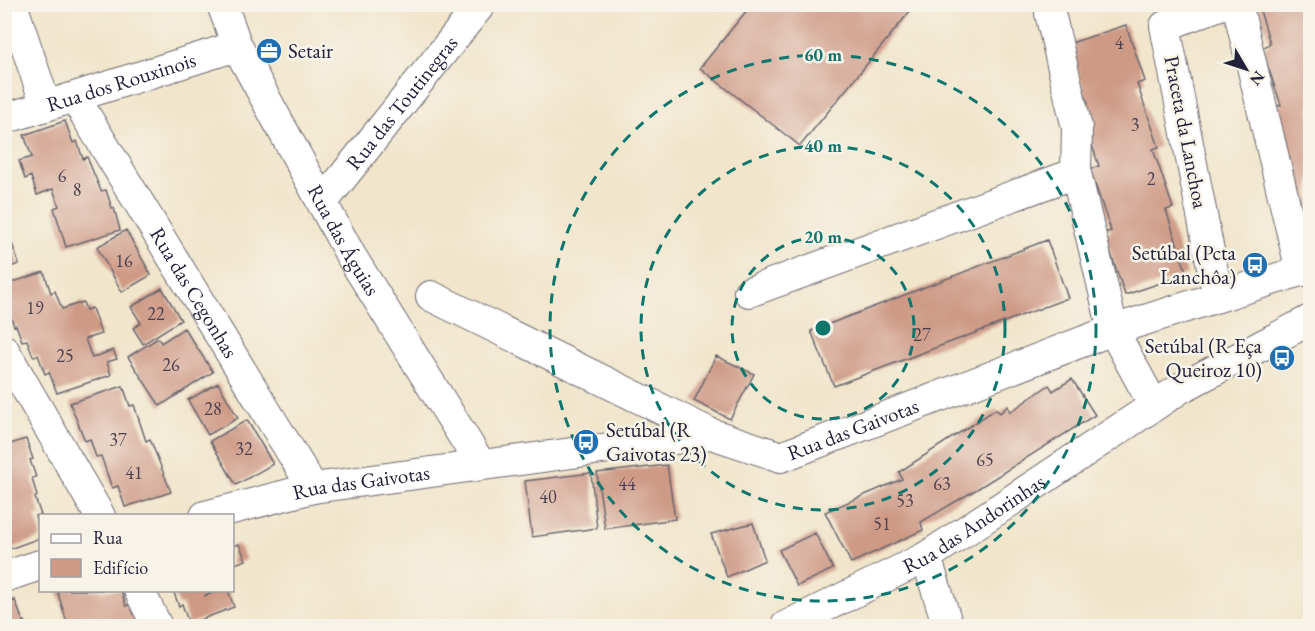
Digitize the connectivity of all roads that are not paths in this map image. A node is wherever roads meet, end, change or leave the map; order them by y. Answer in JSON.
{"nodes":[{"id":1,"x":12,"y":4,"type":"edge"},
{"id":2,"x":222,"y":4,"type":"edge"},
{"id":3,"x":481,"y":4,"type":"edge"},
{"id":4,"x":1222,"y":4,"type":"edge"},
{"id":5,"x":1237,"y":4,"type":"edge"},
{"id":6,"x":1050,"y":13,"type":"dead end"},
{"id":7,"x":237,"y":46,"type":"junction"},
{"id":8,"x":75,"y":98,"type":"junction"},
{"id":9,"x":46,"y":106,"type":"junction"},
{"id":10,"x":4,"y":119,"type":"edge"},
{"id":11,"x":1076,"y":173,"type":"junction"},
{"id":12,"x":322,"y":203,"type":"junction"},
{"id":13,"x":1306,"y":270,"type":"edge"},
{"id":14,"x":749,"y":292,"type":"dead end"},
{"id":15,"x":431,"y":296,"type":"dead end"},
{"id":16,"x":1218,"y":297,"type":"junction"},
{"id":17,"x":1311,"y":320,"type":"edge"},
{"id":18,"x":1113,"y":330,"type":"junction"},
{"id":19,"x":4,"y":350,"type":"edge"},
{"id":20,"x":1154,"y":406,"type":"junction"},
{"id":21,"x":712,"y":434,"type":"junction"},
{"id":22,"x":481,"y":465,"type":"junction"},
{"id":23,"x":313,"y":488,"type":"junction"},
{"id":24,"x":99,"y":514,"type":"edge"},
{"id":25,"x":213,"y":514,"type":"edge"},
{"id":26,"x":926,"y":557,"type":"junction"},
{"id":27,"x":39,"y":564,"type":"edge"},
{"id":28,"x":4,"y":577,"type":"edge"},
{"id":29,"x":140,"y":592,"type":"edge"},
{"id":30,"x":157,"y":627,"type":"edge"},
{"id":31,"x":786,"y":627,"type":"edge"},
{"id":32,"x":948,"y":627,"type":"edge"}],
"edges":[{"from":1,"to":9,"type":"street"},
{"from":2,"to":7,"type":"street","name":"Rua das Águias"},
{"from":3,"to":12,"type":"street","name":"Rua das Toutinegras"},
{"from":4,"to":16,"type":"street","name":"Praceta da Lanchoa"},
{"from":5,"to":13,"type":"street"},
{"from":6,"to":11,"type":"street"},
{"from":7,"to":8,"type":"street","name":"Rua dos Rouxinois"},
{"from":7,"to":12,"type":"street","name":"Rua das Águias"},
{"from":8,"to":9,"type":"street","name":"Rua dos Rouxinois"},
{"from":8,"to":23,"type":"street","name":"Rua das Cegonhas"},
{"from":9,"to":10,"type":"street","name":"Rua dos Rouxinois"},
{"from":11,"to":14,"type":"street"},
{"from":11,"to":18,"type":"street"},
{"from":12,"to":22,"type":"street","name":"Rua das Águias"},
{"from":13,"to":16,"type":"street","name":"Rua das Gaivotas"},
{"from":15,"to":21,"type":"street"},
{"from":16,"to":18,"type":"street","name":"Rua das Gaivotas"},
{"from":17,"to":20,"type":"street","name":"Rua das Andorinhas"},
{"from":18,"to":20,"type":"street"},
{"from":18,"to":21,"type":"street","name":"Rua das Gaivotas"},
{"from":19,"to":24,"type":"street"},
{"from":20,"to":26,"type":"street","name":"Rua das Andorinhas"},
{"from":21,"to":22,"type":"street","name":"Rua das Gaivotas"},
{"from":22,"to":23,"type":"street","name":"Rua das Gaivotas"},
{"from":23,"to":25,"type":"street","name":"Rua das Gaivotas"},
{"from":26,"to":31,"type":"street","name":"Rua das Andorinhas"},
{"from":26,"to":32,"type":"street"},
{"from":27,"to":28,"type":"street"},
{"from":29,"to":30,"type":"street"}]}
